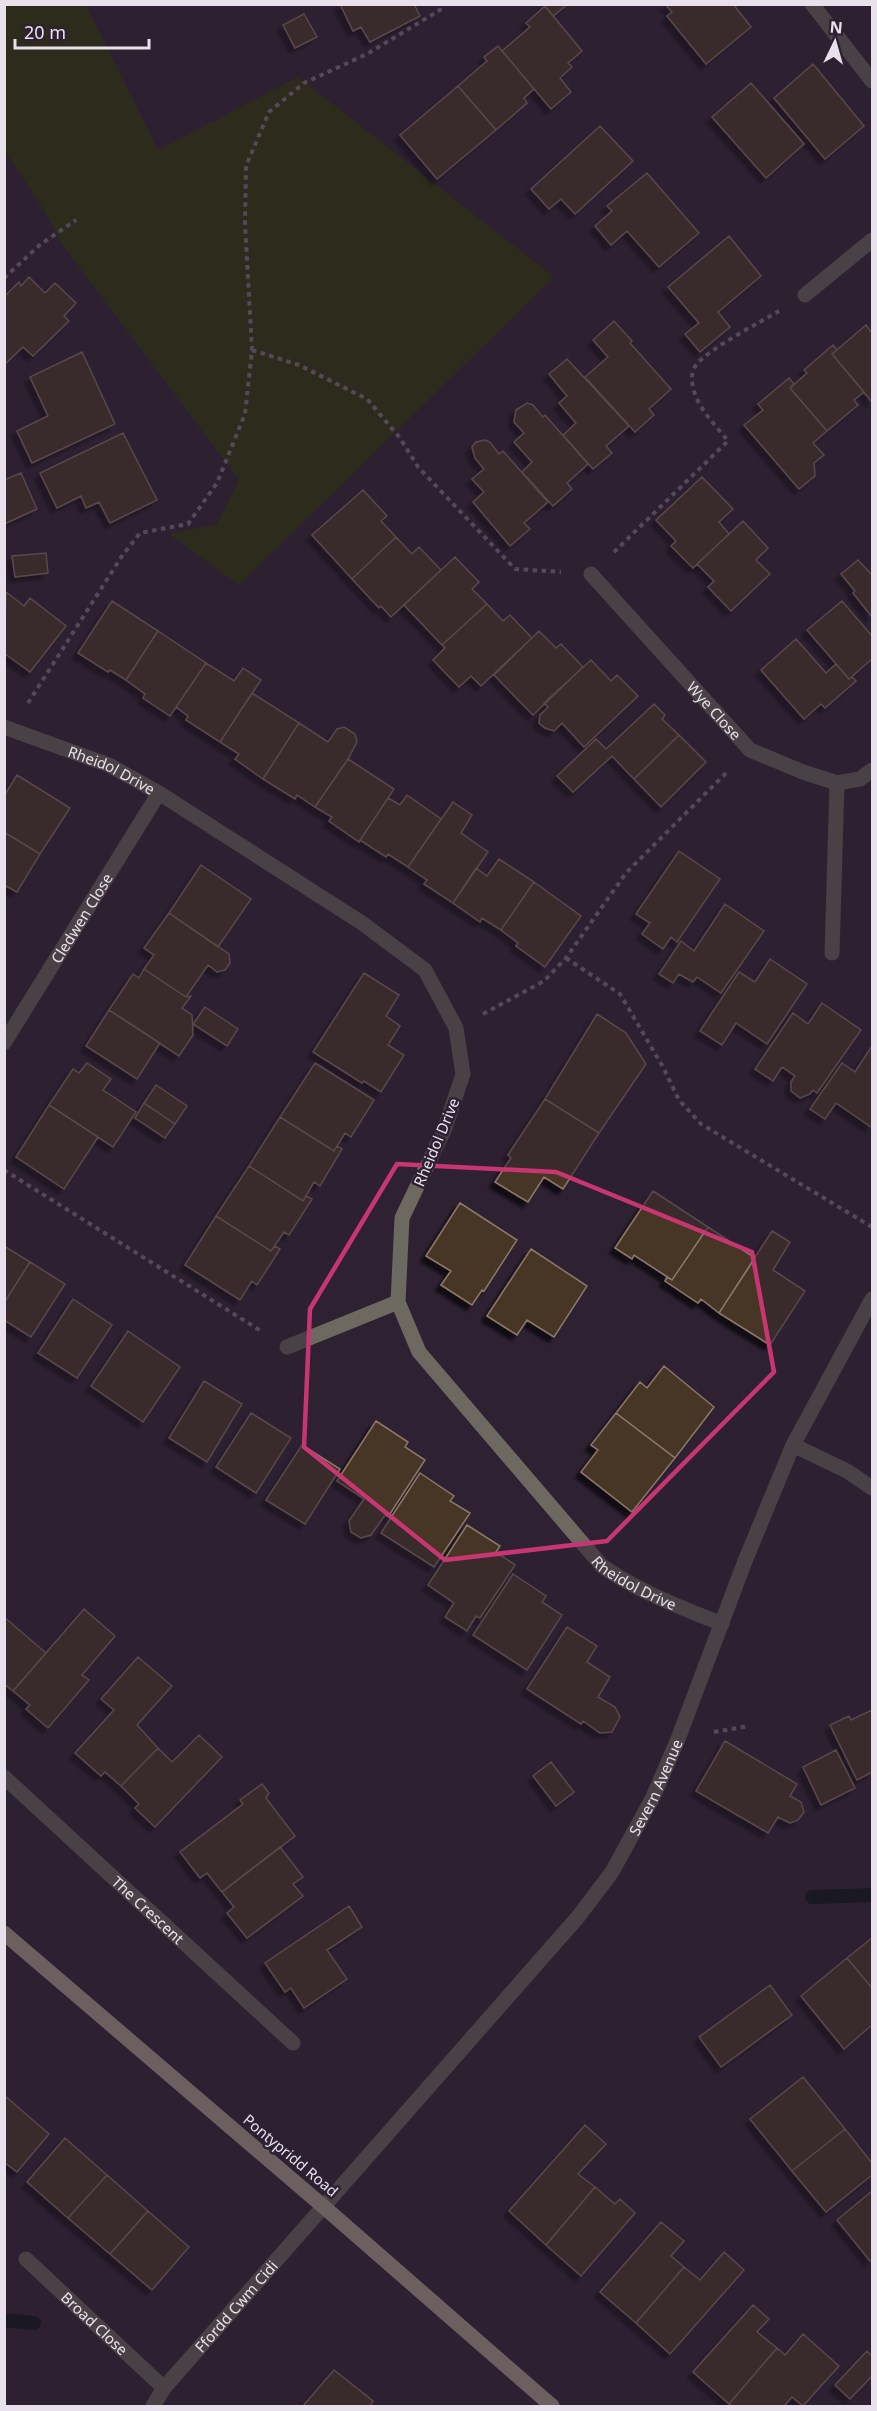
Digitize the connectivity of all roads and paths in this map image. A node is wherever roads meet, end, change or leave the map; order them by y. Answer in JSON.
{"nodes":[{"id":1,"x":439,"y":4,"type":"edge"},
{"id":2,"x":812,"y":4,"type":"edge"},
{"id":3,"x":873,"y":81,"type":"edge"},
{"id":4,"x":76,"y":220,"type":"dead end"},
{"id":5,"x":873,"y":240,"type":"edge"},
{"id":6,"x":4,"y":278,"type":"edge"},
{"id":7,"x":805,"y":295,"type":"joint"},
{"id":8,"x":252,"y":350,"type":"junction"},
{"id":9,"x":591,"y":574,"type":"junction"},
{"id":10,"x":8,"y":728,"type":"edge"},
{"id":11,"x":750,"y":750,"type":"junction"},
{"id":12,"x":873,"y":770,"type":"edge"},
{"id":13,"x":837,"y":783,"type":"junction"},
{"id":14,"x":159,"y":793,"type":"junction"},
{"id":15,"x":832,"y":953,"type":"dead end"},
{"id":16,"x":566,"y":958,"type":"junction"},
{"id":17,"x":456,"y":1029,"type":"junction"},
{"id":18,"x":4,"y":1043,"type":"edge"},
{"id":19,"x":4,"y":1170,"type":"edge"},
{"id":20,"x":873,"y":1227,"type":"edge"},
{"id":21,"x":873,"y":1299,"type":"edge"},
{"id":22,"x":398,"y":1302,"type":"junction"},
{"id":23,"x":287,"y":1347,"type":"joint"},
{"id":24,"x":793,"y":1444,"type":"junction"},
{"id":25,"x":873,"y":1488,"type":"edge"},
{"id":26,"x":722,"y":1624,"type":"junction"},
{"id":27,"x":4,"y":1777,"type":"edge"},
{"id":28,"x":4,"y":1933,"type":"edge"},
{"id":29,"x":294,"y":2043,"type":"dead end"},
{"id":30,"x":324,"y":2207,"type":"junction"},
{"id":31,"x":26,"y":2259,"type":"dead end"},
{"id":32,"x":164,"y":2388,"type":"junction"},
{"id":33,"x":153,"y":2406,"type":"edge"},
{"id":34,"x":552,"y":2406,"type":"edge"}],
"edges":[{"from":1,"to":8,"type":"path"},
{"from":2,"to":3,"type":"street"},
{"from":4,"to":6,"type":"path"},
{"from":5,"to":7,"type":"street"},
{"from":7,"to":9,"type":"path"},
{"from":8,"to":9,"type":"path"},
{"from":8,"to":10,"type":"path"},
{"from":9,"to":11,"type":"street","name":"Wye Close"},
{"from":10,"to":14,"type":"street","name":"Rheidol Drive"},
{"from":11,"to":13,"type":"street","name":"Wye Close"},
{"from":11,"to":16,"type":"path"},
{"from":12,"to":13,"type":"street"},
{"from":13,"to":15,"type":"street"},
{"from":14,"to":17,"type":"street","name":"Rheidol Drive"},
{"from":14,"to":18,"type":"street","name":"Cledwen Close"},
{"from":16,"to":17,"type":"path"},
{"from":16,"to":20,"type":"path"},
{"from":17,"to":22,"type":"street","name":"Rheidol Drive"},
{"from":19,"to":23,"type":"path"},
{"from":21,"to":24,"type":"street","name":"Severn Avenue"},
{"from":22,"to":23,"type":"street"},
{"from":22,"to":26,"type":"street","name":"Rheidol Drive"},
{"from":24,"to":25,"type":"street"},
{"from":24,"to":26,"type":"street","name":"Severn Avenue"},
{"from":26,"to":30,"type":"street","name":"Severn Avenue"},
{"from":27,"to":29,"type":"street","name":"The Crescent"},
{"from":28,"to":30,"type":"main road","name":"Pontypridd Road"},
{"from":30,"to":32,"type":"street","name":"Ffordd Cwm Cidi"},
{"from":30,"to":34,"type":"main road","name":"Pontypridd Road"},
{"from":31,"to":32,"type":"street","name":"Broad Close"},
{"from":32,"to":33,"type":"street","name":"Ffordd Cwm Cidi"}]}
